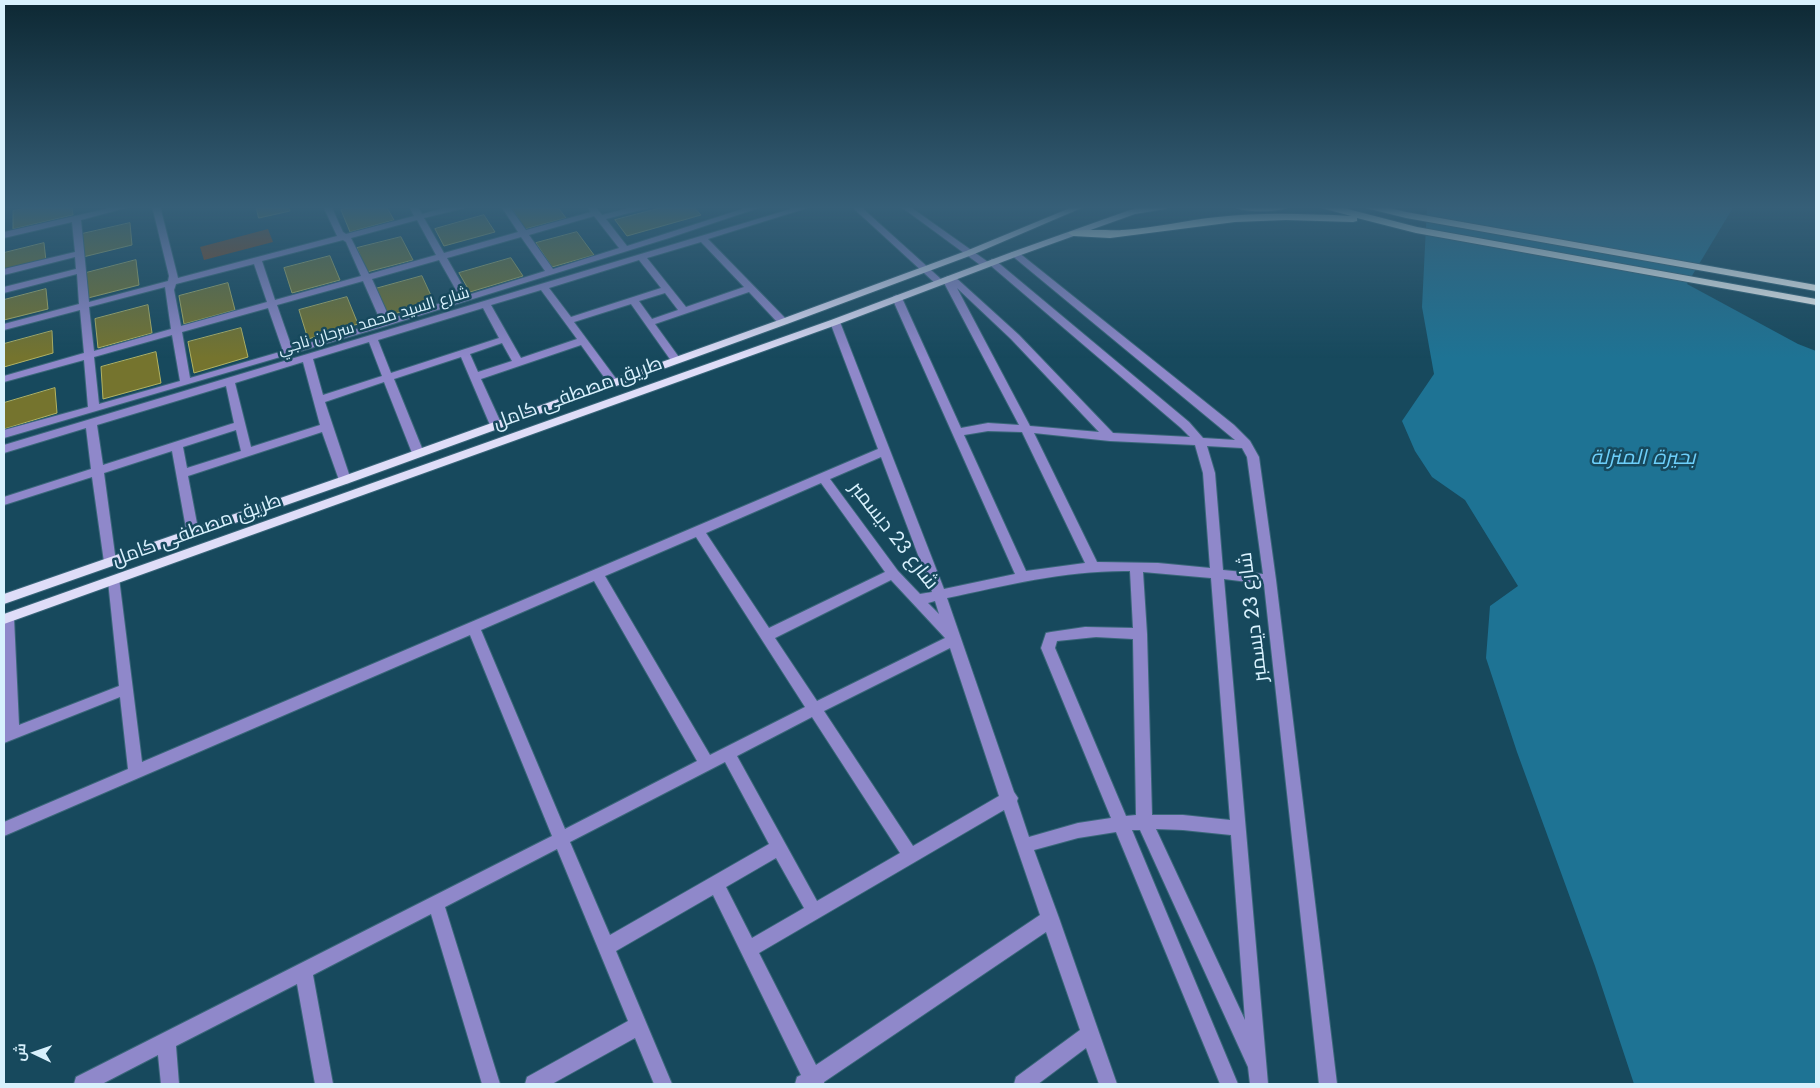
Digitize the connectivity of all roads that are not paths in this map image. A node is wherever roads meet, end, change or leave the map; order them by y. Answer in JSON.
{"nodes":[{"id":1,"x":442,"y":256,"type":"edge"},
{"id":2,"x":65,"y":257,"type":"edge"},
{"id":3,"x":80,"y":257,"type":"edge"},
{"id":4,"x":169,"y":257,"type":"edge"},
{"id":5,"x":269,"y":257,"type":"edge"},
{"id":6,"x":357,"y":257,"type":"edge"},
{"id":7,"x":439,"y":257,"type":"edge"},
{"id":8,"x":540,"y":257,"type":"edge"},
{"id":9,"x":600,"y":257,"type":"edge"},
{"id":10,"x":645,"y":257,"type":"edge"},
{"id":11,"x":719,"y":257,"type":"edge"},
{"id":12,"x":911,"y":257,"type":"edge"},
{"id":13,"x":959,"y":257,"type":"edge"},
{"id":14,"x":977,"y":257,"type":"edge"},
{"id":15,"x":1007,"y":257,"type":"edge"},
{"id":16,"x":1018,"y":257,"type":"edge"},
{"id":17,"x":1565,"y":257,"type":"edge"},
{"id":18,"x":1638,"y":257,"type":"edge"},
{"id":19,"x":641,"y":258,"type":"junction"},
{"id":20,"x":257,"y":260,"type":"junction"},
{"id":21,"x":989,"y":263,"type":"junction"},
{"id":22,"x":925,"y":269,"type":"junction"},
{"id":23,"x":82,"y":270,"type":"junction"},
{"id":24,"x":4,"y":272,"type":"edge"},
{"id":25,"x":550,"y":272,"type":"junction"},
{"id":26,"x":366,"y":277,"type":"junction"},
{"id":27,"x":946,"y":280,"type":"junction"},
{"id":28,"x":172,"y":282,"type":"junction"},
{"id":29,"x":544,"y":287,"type":"junction"},
{"id":30,"x":1816,"y":288,"type":"edge"},
{"id":31,"x":667,"y":289,"type":"junction"},
{"id":32,"x":749,"y":289,"type":"junction"},
{"id":33,"x":4,"y":290,"type":"edge"},
{"id":34,"x":465,"y":298,"type":"junction"},
{"id":35,"x":897,"y":298,"type":"junction"},
{"id":36,"x":633,"y":300,"type":"junction"},
{"id":37,"x":1816,"y":302,"type":"edge"},
{"id":38,"x":272,"y":304,"type":"junction"},
{"id":39,"x":486,"y":304,"type":"junction"},
{"id":40,"x":85,"y":305,"type":"junction"},
{"id":41,"x":684,"y":311,"type":"junction"},
{"id":42,"x":568,"y":321,"type":"junction"},
{"id":43,"x":386,"y":322,"type":"junction"},
{"id":44,"x":783,"y":322,"type":"junction"},
{"id":45,"x":835,"y":322,"type":"junction"},
{"id":46,"x":649,"y":323,"type":"junction"},
{"id":47,"x":4,"y":327,"type":"edge"},
{"id":48,"x":176,"y":331,"type":"junction"},
{"id":49,"x":372,"y":338,"type":"junction"},
{"id":50,"x":505,"y":339,"type":"junction"},
{"id":51,"x":582,"y":341,"type":"junction"},
{"id":52,"x":288,"y":351,"type":"junction"},
{"id":53,"x":464,"y":352,"type":"junction"},
{"id":54,"x":90,"y":355,"type":"junction"},
{"id":55,"x":306,"y":358,"type":"junction"},
{"id":56,"x":676,"y":360,"type":"junction"},
{"id":57,"x":518,"y":363,"type":"junction"},
{"id":58,"x":475,"y":377,"type":"junction"},
{"id":59,"x":387,"y":378,"type":"junction"},
{"id":60,"x":4,"y":379,"type":"edge"},
{"id":61,"x":186,"y":382,"type":"junction"},
{"id":62,"x":230,"y":382,"type":"junction"},
{"id":63,"x":613,"y":382,"type":"junction"},
{"id":64,"x":319,"y":400,"type":"junction"},
{"id":65,"x":94,"y":409,"type":"junction"},
{"id":66,"x":92,"y":423,"type":"junction"},
{"id":67,"x":496,"y":424,"type":"junction"},
{"id":68,"x":239,"y":425,"type":"junction"},
{"id":69,"x":326,"y":427,"type":"junction"},
{"id":70,"x":1026,"y":428,"type":"junction"},
{"id":71,"x":958,"y":432,"type":"junction"},
{"id":72,"x":4,"y":434,"type":"edge"},
{"id":73,"x":1110,"y":437,"type":"junction"},
{"id":74,"x":1200,"y":442,"type":"junction"},
{"id":75,"x":1246,"y":444,"type":"junction"},
{"id":76,"x":177,"y":445,"type":"junction"},
{"id":77,"x":4,"y":449,"type":"edge"},
{"id":78,"x":884,"y":451,"type":"junction"},
{"id":79,"x":247,"y":453,"type":"junction"},
{"id":80,"x":418,"y":453,"type":"junction"},
{"id":81,"x":96,"y":471,"type":"junction"},
{"id":82,"x":182,"y":474,"type":"junction"},
{"id":83,"x":823,"y":477,"type":"junction"},
{"id":84,"x":345,"y":480,"type":"junction"},
{"id":85,"x":4,"y":501,"type":"edge"},
{"id":86,"x":698,"y":531,"type":"junction"},
{"id":87,"x":193,"y":534,"type":"junction"},
{"id":88,"x":110,"y":562,"type":"junction"},
{"id":89,"x":1093,"y":567,"type":"junction"},
{"id":90,"x":1136,"y":567,"type":"junction"},
{"id":91,"x":597,"y":574,"type":"junction"},
{"id":92,"x":893,"y":574,"type":"junction"},
{"id":93,"x":1219,"y":574,"type":"junction"},
{"id":94,"x":1022,"y":578,"type":"junction"},
{"id":95,"x":1270,"y":580,"type":"junction"},
{"id":96,"x":114,"y":581,"type":"junction"},
{"id":97,"x":940,"y":596,"type":"junction"},
{"id":98,"x":4,"y":599,"type":"edge"},
{"id":99,"x":916,"y":600,"type":"junction"},
{"id":100,"x":5,"y":619,"type":"edge"},
{"id":101,"x":472,"y":627,"type":"junction"},
{"id":102,"x":1140,"y":634,"type":"junction"},
{"id":103,"x":766,"y":636,"type":"junction"},
{"id":104,"x":955,"y":639,"type":"junction"},
{"id":105,"x":7,"y":687,"type":"edge"},
{"id":106,"x":126,"y":688,"type":"junction"},
{"id":107,"x":814,"y":709,"type":"junction"},
{"id":108,"x":8,"y":735,"type":"edge"},
{"id":109,"x":728,"y":753,"type":"junction"},
{"id":110,"x":707,"y":764,"type":"junction"},
{"id":111,"x":136,"y":772,"type":"junction"},
{"id":112,"x":1010,"y":798,"type":"junction"},
{"id":113,"x":1144,"y":821,"type":"junction"},
{"id":114,"x":1119,"y":822,"type":"junction"},
{"id":115,"x":4,"y":828,"type":"edge"},
{"id":116,"x":1239,"y":830,"type":"junction"},
{"id":117,"x":561,"y":839,"type":"junction"},
{"id":118,"x":1024,"y":846,"type":"junction"},
{"id":119,"x":778,"y":848,"type":"junction"},
{"id":120,"x":910,"y":855,"type":"junction"},
{"id":121,"x":716,"y":884,"type":"junction"},
{"id":122,"x":436,"y":903,"type":"junction"},
{"id":123,"x":814,"y":911,"type":"junction"},
{"id":124,"x":1051,"y":918,"type":"junction"},
{"id":125,"x":606,"y":947,"type":"junction"},
{"id":126,"x":748,"y":950,"type":"junction"},
{"id":127,"x":303,"y":971,"type":"junction"},
{"id":128,"x":638,"y":1025,"type":"junction"},
{"id":129,"x":1091,"y":1033,"type":"junction"},
{"id":130,"x":166,"y":1042,"type":"junction"},
{"id":131,"x":1259,"y":1077,"type":"edge"},
{"id":132,"x":810,"y":1082,"type":"edge"},
{"id":133,"x":1030,"y":1082,"type":"edge"},
{"id":134,"x":83,"y":1084,"type":"edge"},
{"id":135,"x":170,"y":1084,"type":"edge"},
{"id":136,"x":324,"y":1084,"type":"edge"},
{"id":137,"x":491,"y":1084,"type":"edge"},
{"id":138,"x":534,"y":1084,"type":"edge"},
{"id":139,"x":663,"y":1084,"type":"edge"},
{"id":140,"x":1108,"y":1084,"type":"edge"},
{"id":141,"x":1228,"y":1084,"type":"edge"},
{"id":142,"x":1328,"y":1084,"type":"edge"}],
"edges":[{"from":1,"to":34,"type":"street"},
{"from":2,"to":24,"type":"street"},
{"from":3,"to":23,"type":"street"},
{"from":4,"to":28,"type":"street"},
{"from":5,"to":20,"type":"street"},
{"from":6,"to":26,"type":"street"},
{"from":7,"to":26,"type":"street"},
{"from":8,"to":25,"type":"street"},
{"from":9,"to":25,"type":"street","name":"شارع السيد محمد سرحان ناجي"},
{"from":10,"to":19,"type":"street","name":"شارع السيد محمد سرحان ناجي"},
{"from":11,"to":32,"type":"street"},
{"from":12,"to":22,"type":"street"},
{"from":13,"to":22,"type":"main road","name":"طريق مصطفى كامل"},
{"from":14,"to":21,"type":"street","name":"شارع 23 ديسمبر"},
{"from":15,"to":21,"type":"main road","name":"طريق مصطفى كامل"},
{"from":16,"to":75,"type":"street","name":"شارع 23 ديسمبر"},
{"from":17,"to":37,"type":"highway"},
{"from":18,"to":30,"type":"highway"},
{"from":19,"to":29,"type":"street","name":"شارع السيد محمد سرحان ناجي"},
{"from":19,"to":31,"type":"street"},
{"from":20,"to":28,"type":"street"},
{"from":20,"to":38,"type":"street"},
{"from":21,"to":27,"type":"main road","name":"طريق مصطفى كامل"},
{"from":21,"to":74,"type":"street","name":"شارع 23 ديسمبر"},
{"from":22,"to":27,"type":"street"},
{"from":22,"to":44,"type":"main road","name":"طريق مصطفى كامل"},
{"from":23,"to":33,"type":"street"},
{"from":23,"to":40,"type":"street"},
{"from":25,"to":34,"type":"street","name":"شارع السيد محمد سرحان ناجي"},
{"from":26,"to":38,"type":"street"},
{"from":26,"to":43,"type":"street"},
{"from":27,"to":35,"type":"main road","name":"طريق مصطفى كامل"},
{"from":27,"to":70,"type":"street"},
{"from":27,"to":73,"type":"street"},
{"from":28,"to":40,"type":"street"},
{"from":28,"to":48,"type":"street"},
{"from":29,"to":39,"type":"street","name":"شارع السيد محمد سرحان ناجي"},
{"from":29,"to":42,"type":"street"},
{"from":31,"to":36,"type":"street"},
{"from":31,"to":41,"type":"street"},
{"from":32,"to":41,"type":"street"},
{"from":32,"to":44,"type":"street"},
{"from":34,"to":43,"type":"street","name":"شارع السيد محمد سرحان ناجي"},
{"from":35,"to":45,"type":"main road","name":"طريق مصطفى كامل"},
{"from":35,"to":71,"type":"street"},
{"from":36,"to":42,"type":"street"},
{"from":36,"to":46,"type":"street"},
{"from":38,"to":48,"type":"street"},
{"from":38,"to":52,"type":"street"},
{"from":39,"to":49,"type":"street","name":"شارع السيد محمد سرحان ناجي"},
{"from":39,"to":50,"type":"street"},
{"from":40,"to":47,"type":"street"},
{"from":40,"to":54,"type":"street"},
{"from":41,"to":46,"type":"street"},
{"from":42,"to":51,"type":"street"},
{"from":43,"to":52,"type":"street","name":"شارع السيد محمد سرحان ناجي"},
{"from":44,"to":56,"type":"main road","name":"طريق مصطفى كامل"},
{"from":45,"to":78,"type":"street"},
{"from":45,"to":96,"type":"main road","name":"طريق مصطفى كامل"},
{"from":46,"to":56,"type":"street"},
{"from":48,"to":54,"type":"street"},
{"from":48,"to":61,"type":"street"},
{"from":49,"to":55,"type":"street","name":"شارع السيد محمد سرحان ناجي"},
{"from":49,"to":59,"type":"street"},
{"from":50,"to":53,"type":"street"},
{"from":50,"to":57,"type":"street"},
{"from":51,"to":57,"type":"street"},
{"from":51,"to":63,"type":"street"},
{"from":52,"to":61,"type":"street","name":"شارع السيد محمد سرحان ناجي"},
{"from":53,"to":58,"type":"street"},
{"from":53,"to":59,"type":"street"},
{"from":54,"to":60,"type":"street"},
{"from":54,"to":65,"type":"street"},
{"from":55,"to":62,"type":"street","name":"شارع السيد محمد سرحان ناجي"},
{"from":55,"to":64,"type":"street"},
{"from":56,"to":63,"type":"main road","name":"طريق مصطفى كامل"},
{"from":57,"to":58,"type":"street"},
{"from":58,"to":67,"type":"street"},
{"from":59,"to":64,"type":"street"},
{"from":59,"to":80,"type":"street"},
{"from":61,"to":65,"type":"street","name":"شارع السيد محمد سرحان ناجي"},
{"from":62,"to":66,"type":"street","name":"شارع السيد محمد سرحان ناجي"},
{"from":62,"to":68,"type":"street"},
{"from":63,"to":67,"type":"main road","name":"طريق مصطفى كامل"},
{"from":64,"to":69,"type":"street"},
{"from":65,"to":72,"type":"street","name":"شارع السيد محمد سرحان ناجي"},
{"from":66,"to":77,"type":"street","name":"شارع السيد محمد سرحان ناجي"},
{"from":66,"to":81,"type":"street"},
{"from":67,"to":80,"type":"main road","name":"طريق مصطفى كامل"},
{"from":68,"to":76,"type":"street"},
{"from":68,"to":79,"type":"street"},
{"from":69,"to":79,"type":"street"},
{"from":69,"to":84,"type":"street"},
{"from":70,"to":71,"type":"street"},
{"from":70,"to":73,"type":"street"},
{"from":70,"to":89,"type":"street"},
{"from":71,"to":94,"type":"street"},
{"from":73,"to":74,"type":"street"},
{"from":74,"to":75,"type":"street"},
{"from":74,"to":93,"type":"street","name":"شارع 23 ديسمبر"},
{"from":75,"to":95,"type":"street","name":"شارع 23 ديسمبر"},
{"from":76,"to":81,"type":"street"},
{"from":76,"to":82,"type":"street"},
{"from":78,"to":83,"type":"street"},
{"from":78,"to":97,"type":"street"},
{"from":79,"to":82,"type":"street"},
{"from":80,"to":84,"type":"main road","name":"طريق مصطفى كامل"},
{"from":81,"to":85,"type":"street"},
{"from":81,"to":88,"type":"street"},
{"from":82,"to":87,"type":"street"},
{"from":83,"to":86,"type":"street"},
{"from":83,"to":92,"type":"street","name":"شارع 23 ديسمبر"},
{"from":84,"to":87,"type":"main road","name":"طريق مصطفى كامل"},
{"from":86,"to":91,"type":"street"},
{"from":86,"to":103,"type":"street"},
{"from":87,"to":88,"type":"main road","name":"طريق مصطفى كامل"},
{"from":88,"to":98,"type":"main road","name":"طريق مصطفى كامل"},
{"from":89,"to":90,"type":"street"},
{"from":89,"to":94,"type":"street"},
{"from":90,"to":93,"type":"street"},
{"from":90,"to":102,"type":"street"},
{"from":91,"to":101,"type":"street"},
{"from":91,"to":110,"type":"street"},
{"from":92,"to":99,"type":"street","name":"شارع 23 ديسمبر"},
{"from":92,"to":103,"type":"street"},
{"from":93,"to":95,"type":"street"},
{"from":93,"to":116,"type":"street","name":"شارع 23 ديسمبر"},
{"from":94,"to":97,"type":"street"},
{"from":95,"to":142,"type":"street","name":"شارع 23 ديسمبر"},
{"from":96,"to":100,"type":"main road","name":"طريق مصطفى كامل"},
{"from":96,"to":106,"type":"street"},
{"from":97,"to":99,"type":"street"},
{"from":97,"to":104,"type":"street"},
{"from":99,"to":104,"type":"street","name":"شارع 23 ديسمبر"},
{"from":100,"to":105,"type":"street"},
{"from":101,"to":111,"type":"street"},
{"from":101,"to":117,"type":"street"},
{"from":102,"to":113,"type":"street"},
{"from":102,"to":114,"type":"street"},
{"from":103,"to":107,"type":"street"},
{"from":104,"to":107,"type":"street"},
{"from":104,"to":112,"type":"street"},
{"from":105,"to":108,"type":"street"},
{"from":106,"to":108,"type":"street"},
{"from":106,"to":111,"type":"street"},
{"from":107,"to":109,"type":"street"},
{"from":107,"to":120,"type":"street"},
{"from":109,"to":110,"type":"street"},
{"from":109,"to":119,"type":"street"},
{"from":110,"to":117,"type":"street"},
{"from":111,"to":115,"type":"street"},
{"from":112,"to":118,"type":"street"},
{"from":112,"to":120,"type":"street"},
{"from":113,"to":114,"type":"street"},
{"from":113,"to":116,"type":"street"},
{"from":113,"to":131,"type":"street"},
{"from":114,"to":118,"type":"street"},
{"from":114,"to":141,"type":"street"},
{"from":116,"to":131,"type":"street","name":"شارع 23 ديسمبر"},
{"from":117,"to":122,"type":"street"},
{"from":117,"to":125,"type":"street"},
{"from":118,"to":124,"type":"street"},
{"from":119,"to":121,"type":"street"},
{"from":119,"to":123,"type":"street"},
{"from":120,"to":123,"type":"street"},
{"from":121,"to":125,"type":"street"},
{"from":121,"to":126,"type":"street"},
{"from":122,"to":127,"type":"street"},
{"from":122,"to":137,"type":"street"},
{"from":123,"to":126,"type":"street"},
{"from":124,"to":129,"type":"street"},
{"from":124,"to":132,"type":"street"},
{"from":125,"to":128,"type":"street"},
{"from":126,"to":132,"type":"street"},
{"from":127,"to":130,"type":"street"},
{"from":127,"to":136,"type":"street"},
{"from":128,"to":138,"type":"street"},
{"from":128,"to":139,"type":"street"},
{"from":129,"to":133,"type":"street"},
{"from":129,"to":140,"type":"street"},
{"from":130,"to":134,"type":"street"},
{"from":130,"to":135,"type":"street"}]}
